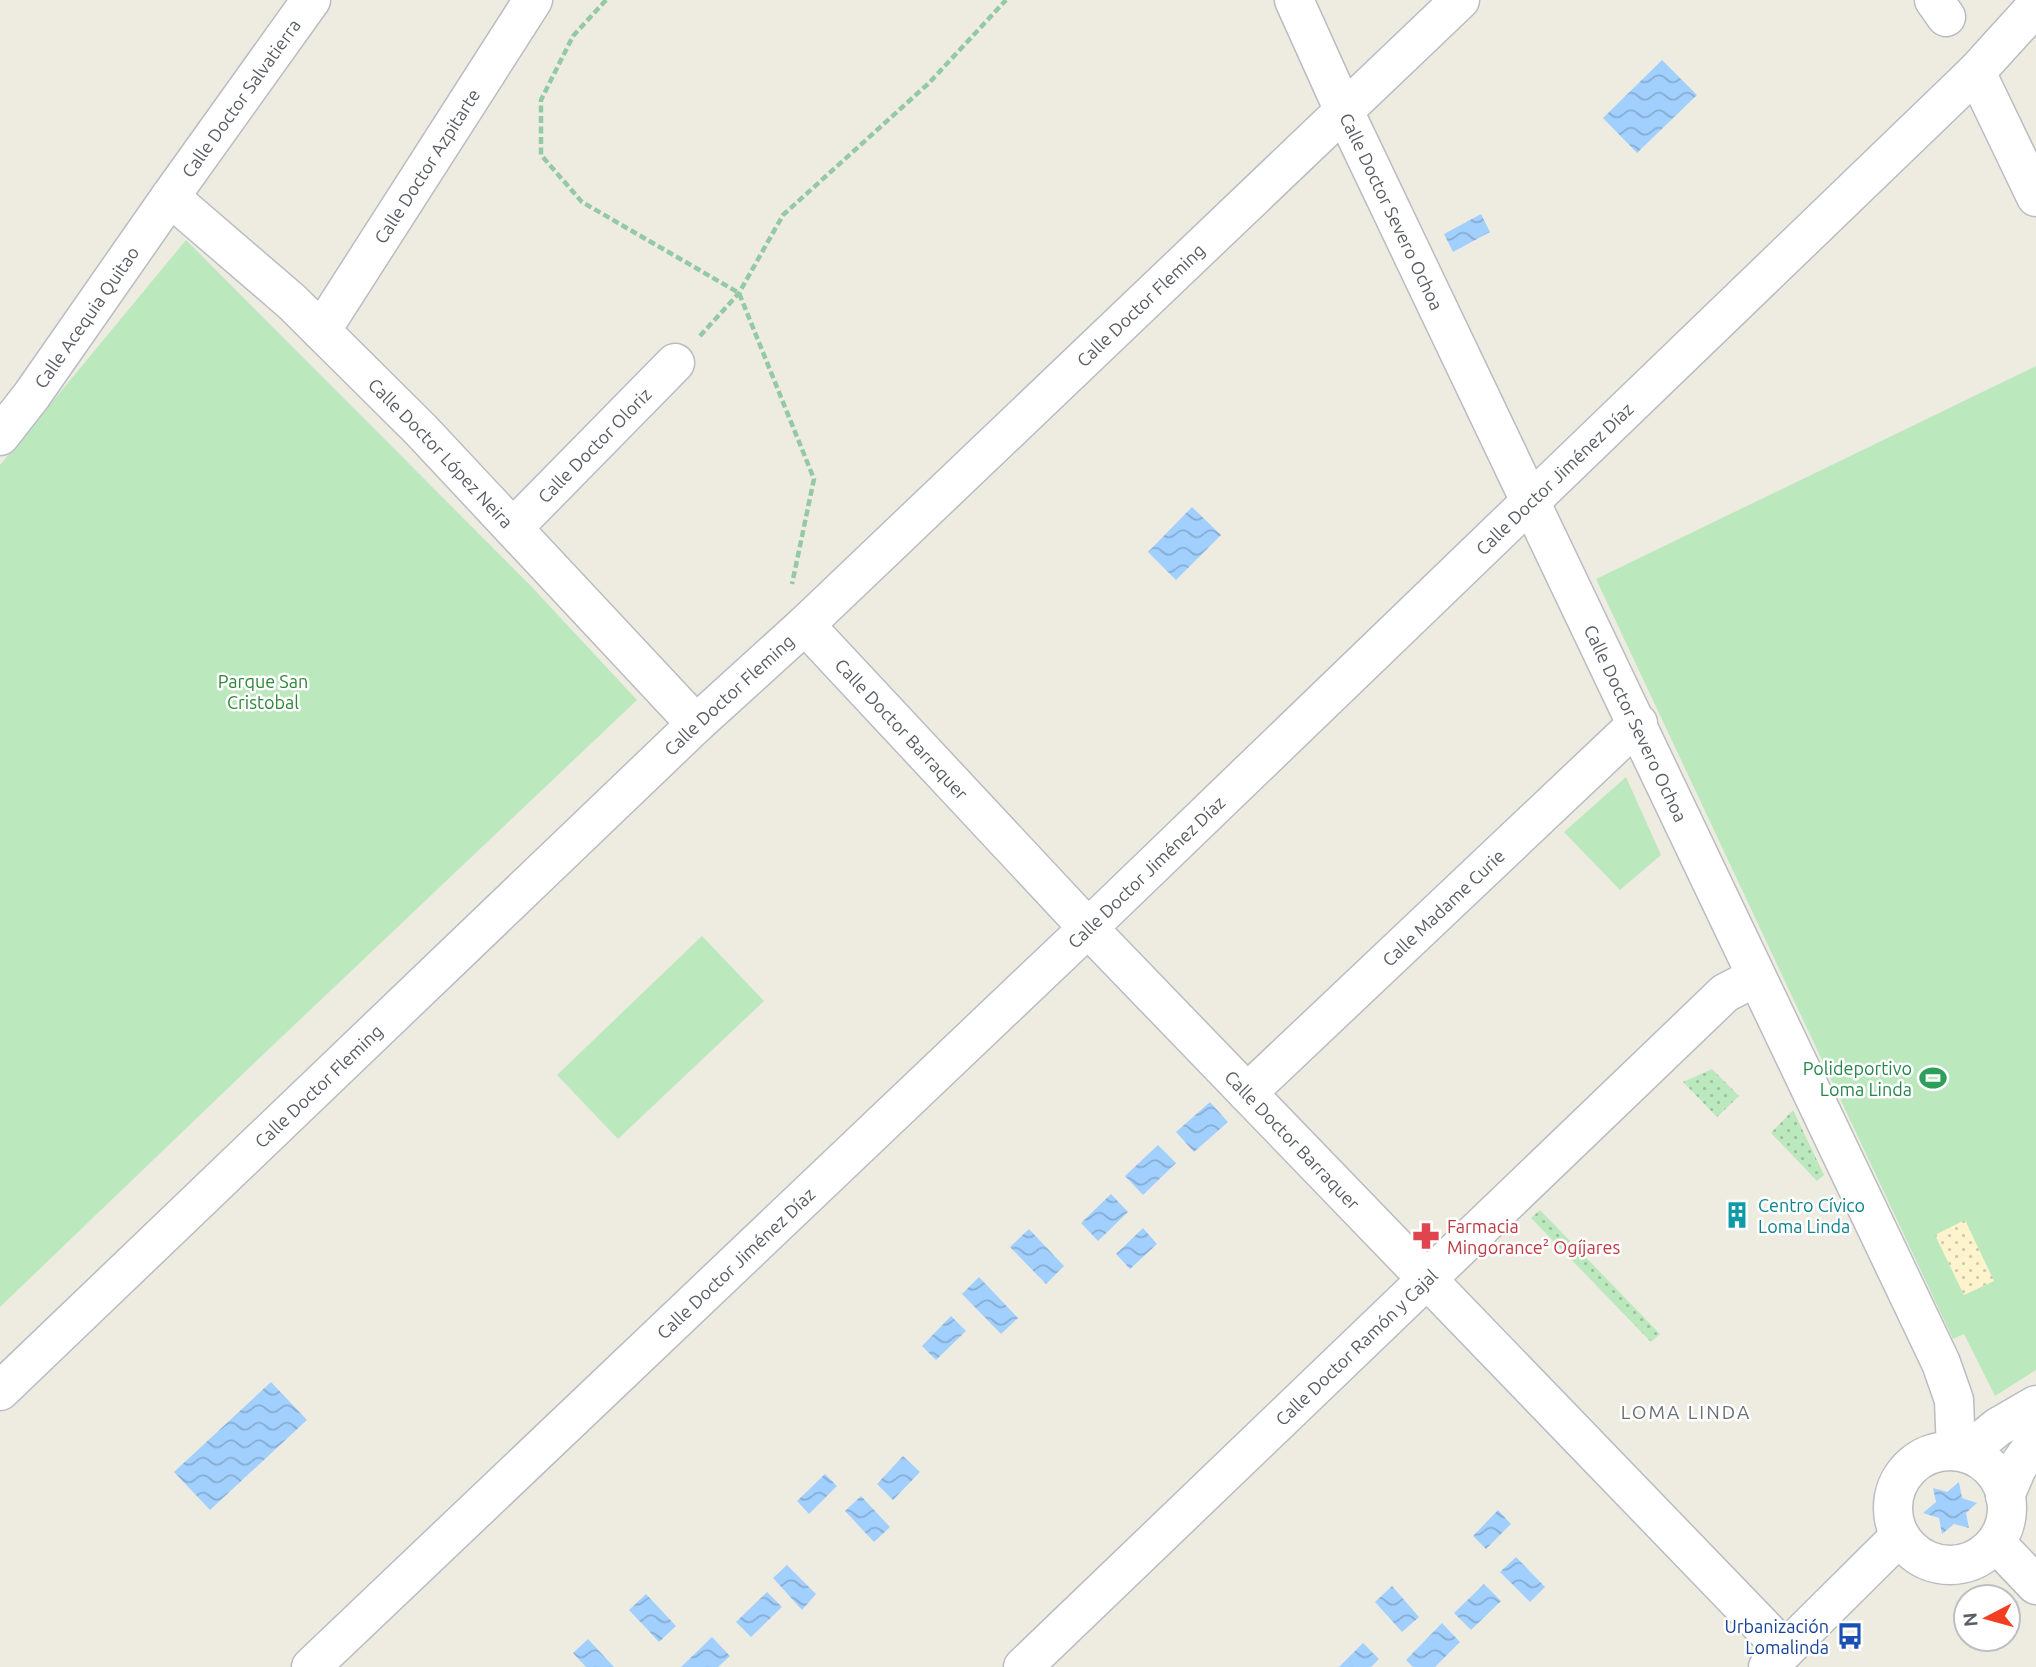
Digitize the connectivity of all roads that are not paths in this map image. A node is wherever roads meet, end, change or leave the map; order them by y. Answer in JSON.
{"nodes":[{"id":1,"x":311,"y":0,"type":"edge"},
{"id":2,"x":533,"y":0,"type":"edge"},
{"id":3,"x":1294,"y":0,"type":"edge"},
{"id":4,"x":1460,"y":0,"type":"edge"},
{"id":5,"x":2036,"y":6,"type":"edge"},
{"id":6,"x":1976,"y":72,"type":"junction"},
{"id":7,"x":1344,"y":111,"type":"junction"},
{"id":8,"x":170,"y":197,"type":"junction"},
{"id":9,"x":2036,"y":197,"type":"edge"},
{"id":10,"x":321,"y":331,"type":"junction"},
{"id":11,"x":676,"y":363,"type":"road end"},
{"id":12,"x":0,"y":436,"type":"edge"},
{"id":13,"x":1531,"y":500,"type":"junction"},
{"id":14,"x":513,"y":528,"type":"junction"},
{"id":15,"x":805,"y":625,"type":"junction"},
{"id":16,"x":1638,"y":723,"type":"junction"},
{"id":17,"x":696,"y":724,"type":"junction"},
{"id":18,"x":1088,"y":928,"type":"junction"},
{"id":19,"x":1756,"y":977,"type":"junction"},
{"id":20,"x":1247,"y":1093,"type":"junction"},
{"id":21,"x":1428,"y":1278,"type":"junction"},
{"id":22,"x":0,"y":1391,"type":"edge"},
{"id":23,"x":2036,"y":1405,"type":"edge"},
{"id":24,"x":2036,"y":1441,"type":"edge"},
{"id":25,"x":1961,"y":1452,"type":"junction"},
{"id":26,"x":2005,"y":1496,"type":"junction"},
{"id":27,"x":1899,"y":1536,"type":"junction"},
{"id":28,"x":1996,"y":1543,"type":"junction"},
{"id":29,"x":2036,"y":1585,"type":"edge"},
{"id":30,"x":1776,"y":1659,"type":"edge"},
{"id":31,"x":311,"y":1667,"type":"edge"},
{"id":32,"x":1023,"y":1667,"type":"edge"}],
"edges":[{"from":1,"to":8,"type":"street","name":"Calle Doctor Salvatierra"},
{"from":2,"to":10,"type":"street","name":"Calle Doctor Azpitarte"},
{"from":3,"to":7,"type":"street","name":"Calle Doctor Severo Ochoa"},
{"from":4,"to":7,"type":"street","name":"Calle Doctor Fleming"},
{"from":5,"to":6,"type":"street","name":"Calle Doctor Jiménez Díaz"},
{"from":6,"to":9,"type":"street"},
{"from":6,"to":13,"type":"street","name":"Calle Doctor Jiménez Díaz"},
{"from":7,"to":13,"type":"street","name":"Calle Doctor Severo Ochoa"},
{"from":7,"to":15,"type":"street","name":"Calle Doctor Fleming"},
{"from":8,"to":10,"type":"street","name":"Calle Doctor López Neira"},
{"from":8,"to":12,"type":"street","name":"Calle Acequia Quitao"},
{"from":10,"to":14,"type":"street","name":"Calle Doctor López Neira"},
{"from":11,"to":14,"type":"street","name":"Calle Doctor Oloriz"},
{"from":13,"to":16,"type":"street","name":"Calle Doctor Severo Ochoa"},
{"from":13,"to":18,"type":"street","name":"Calle Doctor Jiménez Díaz"},
{"from":14,"to":17,"type":"street","name":"Calle Doctor López Neira"},
{"from":15,"to":17,"type":"street","name":"Calle Doctor Fleming"},
{"from":15,"to":18,"type":"street","name":"Calle Doctor Barraquer"},
{"from":16,"to":19,"type":"street","name":"Calle Doctor Severo Ochoa"},
{"from":16,"to":20,"type":"street","name":"Calle Madame Curie"},
{"from":17,"to":22,"type":"street","name":"Calle Doctor Fleming"},
{"from":18,"to":20,"type":"street","name":"Calle Doctor Barraquer"},
{"from":18,"to":31,"type":"street","name":"Calle Doctor Jiménez Díaz"},
{"from":19,"to":21,"type":"street","name":"Calle Doctor Ramón y Cajal"},
{"from":19,"to":25,"type":"street","name":"Calle Doctor Severo Ochoa"},
{"from":20,"to":21,"type":"street","name":"Calle Doctor Barraquer"},
{"from":21,"to":30,"type":"street","name":"Calle Doctor Barraquer"},
{"from":21,"to":32,"type":"street","name":"Calle Doctor Ramón y Cajal"},
{"from":23,"to":25,"type":"street"},
{"from":24,"to":26,"type":"street"},
{"from":25,"to":26,"type":"street"},
{"from":25,"to":27,"type":"street"},
{"from":26,"to":28,"type":"street"},
{"from":27,"to":28,"type":"street"},
{"from":27,"to":30,"type":"street"},
{"from":28,"to":29,"type":"street"}]}
